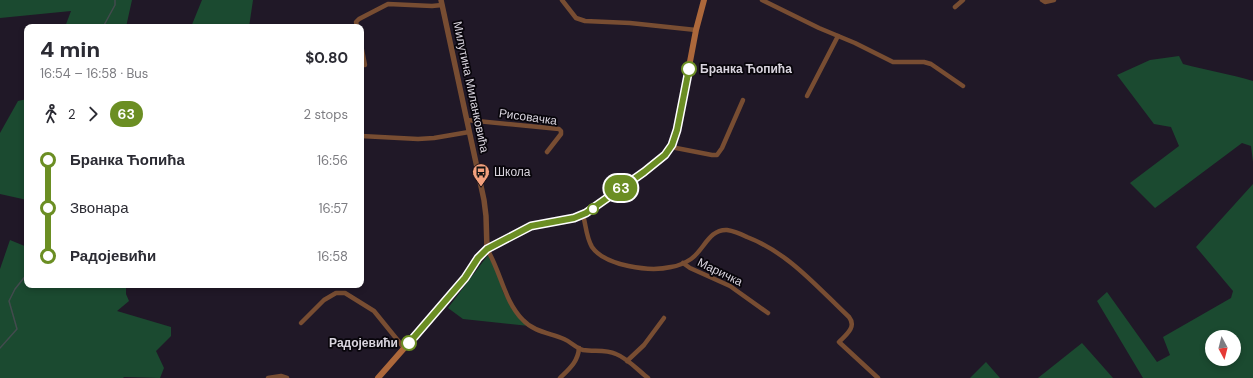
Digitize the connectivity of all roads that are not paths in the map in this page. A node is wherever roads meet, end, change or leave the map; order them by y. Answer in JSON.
{"nodes":[{"id":1,"x":562,"y":0,"type":"edge"},
{"id":2,"x":704,"y":0,"type":"edge"},
{"id":3,"x":762,"y":0,"type":"edge"},
{"id":4,"x":963,"y":0,"type":"edge"},
{"id":5,"x":1042,"y":0,"type":"edge"},
{"id":6,"x":1054,"y":0,"type":"edge"},
{"id":7,"x":442,"y":3,"type":"edge"},
{"id":8,"x":955,"y":7,"type":"dead end"},
{"id":9,"x":356,"y":24,"type":"edge"},
{"id":10,"x":696,"y":30,"type":"junction"},
{"id":11,"x":838,"y":36,"type":"junction"},
{"id":12,"x":364,"y":60,"type":"edge"},
{"id":13,"x":365,"y":65,"type":"dead end"},
{"id":14,"x":963,"y":86,"type":"dead end"},
{"id":15,"x":808,"y":96,"type":"dead end"},
{"id":16,"x":743,"y":100,"type":"dead end"},
{"id":17,"x":467,"y":120,"type":"junction"},
{"id":18,"x":469,"y":132,"type":"junction"},
{"id":19,"x":364,"y":136,"type":"edge"},
{"id":20,"x":671,"y":147,"type":"junction"},
{"id":21,"x":547,"y":152,"type":"dead end"},
{"id":22,"x":583,"y":215,"type":"junction"},
{"id":23,"x":487,"y":249,"type":"junction"},
{"id":24,"x":684,"y":263,"type":"junction"},
{"id":25,"x":768,"y":313,"type":"dead end"},
{"id":26,"x":664,"y":318,"type":"dead end"},
{"id":27,"x":301,"y":323,"type":"dead end"},
{"id":28,"x":404,"y":348,"type":"junction"},
{"id":29,"x":579,"y":348,"type":"junction"},
{"id":30,"x":627,"y":361,"type":"junction"},
{"id":31,"x":268,"y":378,"type":"edge"},
{"id":32,"x":287,"y":378,"type":"edge"},
{"id":33,"x":378,"y":378,"type":"edge"},
{"id":34,"x":560,"y":378,"type":"edge"},
{"id":35,"x":648,"y":378,"type":"edge"},
{"id":36,"x":878,"y":378,"type":"edge"}],
"edges":[{"from":1,"to":10,"type":"street"},
{"from":2,"to":10,"type":"main road"},
{"from":3,"to":11,"type":"street"},
{"from":4,"to":8,"type":"street"},
{"from":5,"to":6,"type":"street"},
{"from":7,"to":9,"type":"street"},
{"from":7,"to":17,"type":"street","name":"Милутина Миланковића"},
{"from":10,"to":20,"type":"main road"},
{"from":11,"to":14,"type":"street"},
{"from":11,"to":15,"type":"street"},
{"from":12,"to":13,"type":"street"},
{"from":16,"to":20,"type":"street"},
{"from":17,"to":18,"type":"street","name":"Милутина Миланковића"},
{"from":17,"to":21,"type":"street","name":"Рисовачка"},
{"from":18,"to":19,"type":"street"},
{"from":18,"to":23,"type":"street","name":"Милутина Миланковића"},
{"from":20,"to":22,"type":"main road"},
{"from":22,"to":23,"type":"main road"},
{"from":22,"to":24,"type":"street"},
{"from":23,"to":28,"type":"main road"},
{"from":23,"to":29,"type":"street"},
{"from":24,"to":25,"type":"street","name":"Маричка"},
{"from":24,"to":36,"type":"street"},
{"from":26,"to":30,"type":"street"},
{"from":27,"to":28,"type":"street"},
{"from":28,"to":33,"type":"main road"},
{"from":29,"to":30,"type":"street"},
{"from":29,"to":34,"type":"street"},
{"from":30,"to":35,"type":"street"},
{"from":31,"to":32,"type":"street"}]}
